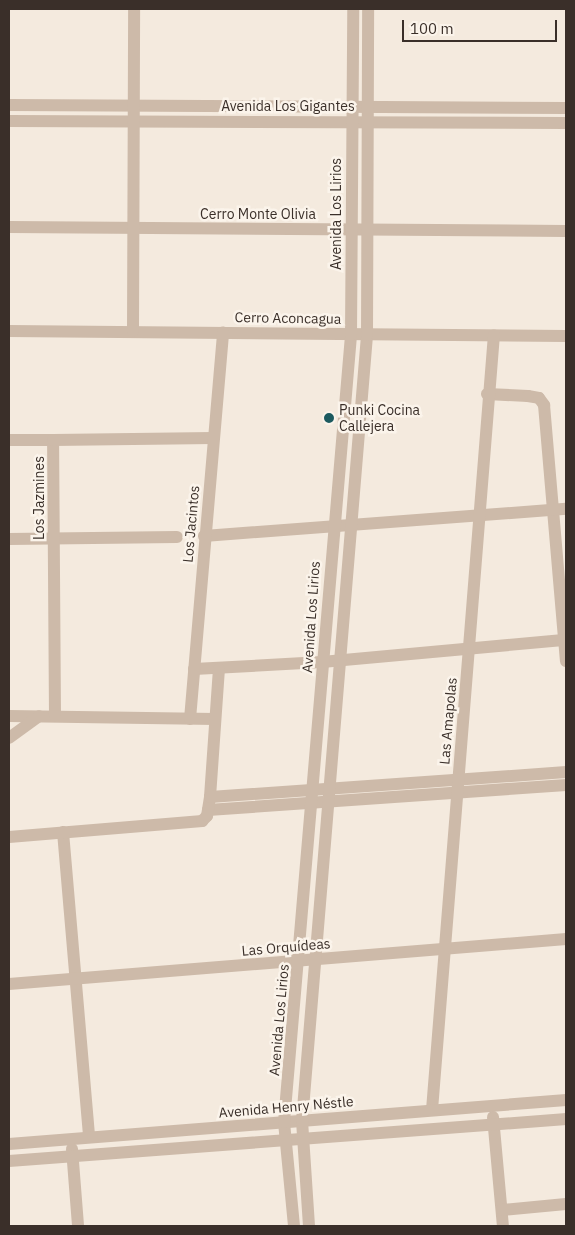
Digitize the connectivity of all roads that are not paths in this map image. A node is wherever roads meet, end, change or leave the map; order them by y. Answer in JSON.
{"nodes":[{"id":1,"x":134,"y":9,"type":"edge"},
{"id":2,"x":353,"y":9,"type":"edge"},
{"id":3,"x":368,"y":9,"type":"edge"},
{"id":4,"x":9,"y":105,"type":"edge"},
{"id":5,"x":132,"y":105,"type":"junction"},
{"id":6,"x":352,"y":107,"type":"junction"},
{"id":7,"x":367,"y":107,"type":"junction"},
{"id":8,"x":566,"y":108,"type":"edge"},
{"id":9,"x":132,"y":121,"type":"junction"},
{"id":10,"x":9,"y":122,"type":"edge"},
{"id":11,"x":352,"y":122,"type":"junction"},
{"id":12,"x":367,"y":122,"type":"junction"},
{"id":13,"x":566,"y":123,"type":"edge"},
{"id":14,"x":9,"y":227,"type":"edge"},
{"id":15,"x":132,"y":228,"type":"junction"},
{"id":16,"x":351,"y":230,"type":"junction"},
{"id":17,"x":366,"y":230,"type":"junction"},
{"id":18,"x":566,"y":231,"type":"edge"},
{"id":19,"x":9,"y":331,"type":"edge"},
{"id":20,"x":133,"y":331,"type":"junction"},
{"id":21,"x":223,"y":332,"type":"junction"},
{"id":22,"x":367,"y":334,"type":"junction"},
{"id":23,"x":351,"y":335,"type":"junction"},
{"id":24,"x":494,"y":335,"type":"junction"},
{"id":25,"x":566,"y":336,"type":"edge"},
{"id":26,"x":487,"y":394,"type":"junction"},
{"id":27,"x":213,"y":438,"type":"junction"},
{"id":28,"x":9,"y":440,"type":"edge"},
{"id":29,"x":53,"y":440,"type":"junction"},
{"id":30,"x":566,"y":509,"type":"edge"},
{"id":31,"x":553,"y":510,"type":"junction"},
{"id":32,"x":479,"y":515,"type":"junction"},
{"id":33,"x":350,"y":525,"type":"junction"},
{"id":34,"x":333,"y":526,"type":"junction"},
{"id":35,"x":204,"y":536,"type":"junction"},
{"id":36,"x":177,"y":537,"type":"dead end"},
{"id":37,"x":9,"y":540,"type":"edge"},
{"id":38,"x":54,"y":540,"type":"junction"},
{"id":39,"x":565,"y":640,"type":"edge"},
{"id":40,"x":470,"y":648,"type":"junction"},
{"id":41,"x":342,"y":658,"type":"junction"},
{"id":42,"x":566,"y":661,"type":"edge"},
{"id":43,"x":322,"y":662,"type":"junction"},
{"id":44,"x":194,"y":669,"type":"junction"},
{"id":45,"x":219,"y":669,"type":"junction"},
{"id":46,"x":9,"y":716,"type":"edge"},
{"id":47,"x":39,"y":716,"type":"junction"},
{"id":48,"x":55,"y":716,"type":"junction"},
{"id":49,"x":190,"y":719,"type":"junction"},
{"id":50,"x":215,"y":719,"type":"junction"},
{"id":51,"x":9,"y":738,"type":"edge"},
{"id":52,"x":566,"y":772,"type":"edge"},
{"id":53,"x":458,"y":780,"type":"junction"},
{"id":54,"x":566,"y":785,"type":"edge"},
{"id":55,"x":314,"y":790,"type":"junction"},
{"id":56,"x":457,"y":793,"type":"junction"},
{"id":57,"x":330,"y":795,"type":"junction"},
{"id":58,"x":210,"y":797,"type":"junction"},
{"id":59,"x":313,"y":803,"type":"junction"},
{"id":60,"x":208,"y":810,"type":"junction"},
{"id":61,"x":63,"y":832,"type":"junction"},
{"id":62,"x":9,"y":837,"type":"edge"},
{"id":63,"x":566,"y":939,"type":"edge"},
{"id":64,"x":446,"y":946,"type":"junction"},
{"id":65,"x":318,"y":959,"type":"junction"},
{"id":66,"x":299,"y":961,"type":"junction"},
{"id":67,"x":77,"y":978,"type":"junction"},
{"id":68,"x":9,"y":984,"type":"edge"},
{"id":69,"x":566,"y":1100,"type":"edge"},
{"id":70,"x":493,"y":1106,"type":"junction"},
{"id":71,"x":432,"y":1110,"type":"junction"},
{"id":72,"x":566,"y":1119,"type":"edge"},
{"id":73,"x":302,"y":1121,"type":"junction"},
{"id":74,"x":284,"y":1122,"type":"junction"},
{"id":75,"x":494,"y":1124,"type":"junction"},
{"id":76,"x":90,"y":1137,"type":"junction"},
{"id":77,"x":301,"y":1138,"type":"junction"},
{"id":78,"x":71,"y":1139,"type":"junction"},
{"id":79,"x":284,"y":1140,"type":"junction"},
{"id":80,"x":9,"y":1144,"type":"edge"},
{"id":81,"x":72,"y":1156,"type":"junction"},
{"id":82,"x":9,"y":1161,"type":"edge"},
{"id":83,"x":566,"y":1204,"type":"edge"},
{"id":84,"x":502,"y":1210,"type":"junction"},
{"id":85,"x":78,"y":1226,"type":"edge"},
{"id":86,"x":294,"y":1226,"type":"edge"},
{"id":87,"x":310,"y":1226,"type":"edge"},
{"id":88,"x":503,"y":1226,"type":"edge"}],
"edges":[{"from":1,"to":5,"type":"street"},
{"from":2,"to":6,"type":"street","name":"Avenida Los Lirios"},
{"from":3,"to":7,"type":"street"},
{"from":4,"to":5,"type":"street","name":"Avenida Los Gigantes"},
{"from":5,"to":6,"type":"street","name":"Avenida Los Gigantes"},
{"from":5,"to":9,"type":"street"},
{"from":6,"to":7,"type":"street","name":"Avenida Los Gigantes"},
{"from":6,"to":11,"type":"street","name":"Avenida Los Lirios"},
{"from":7,"to":8,"type":"street","name":"Avenida Los Gigantes"},
{"from":7,"to":12,"type":"street"},
{"from":9,"to":10,"type":"street","name":"Avenida Los Gigantes"},
{"from":9,"to":11,"type":"street","name":"Avenida Los Gigantes"},
{"from":9,"to":15,"type":"street"},
{"from":11,"to":12,"type":"street","name":"Avenida Los Gigantes"},
{"from":11,"to":16,"type":"street","name":"Avenida Los Lirios"},
{"from":12,"to":13,"type":"street","name":"Avenida Los Gigantes"},
{"from":12,"to":17,"type":"street"},
{"from":14,"to":15,"type":"street","name":"Cerro Monte Olivia"},
{"from":15,"to":16,"type":"street","name":"Cerro Monte Olivia"},
{"from":15,"to":20,"type":"street"},
{"from":16,"to":17,"type":"street","name":"Cerro Monte Olivia"},
{"from":16,"to":23,"type":"street","name":"Avenida Los Lirios"},
{"from":17,"to":18,"type":"street","name":"Cerro Monte Olivia"},
{"from":17,"to":22,"type":"street"},
{"from":19,"to":20,"type":"street","name":"Cerro Aconcagua"},
{"from":20,"to":21,"type":"street","name":"Cerro Aconcagua"},
{"from":21,"to":23,"type":"street","name":"Cerro Aconcagua"},
{"from":21,"to":27,"type":"street","name":"Los Jacintos"},
{"from":22,"to":23,"type":"street","name":"Cerro Aconcagua"},
{"from":22,"to":24,"type":"street","name":"Cerro Aconcagua"},
{"from":22,"to":33,"type":"street"},
{"from":23,"to":34,"type":"street","name":"Avenida Los Lirios"},
{"from":24,"to":25,"type":"street","name":"Cerro Aconcagua"},
{"from":24,"to":26,"type":"street","name":"Las Amapolas"},
{"from":26,"to":31,"type":"street"},
{"from":26,"to":32,"type":"street","name":"Las Amapolas"},
{"from":27,"to":29,"type":"street","name":"Los Jazmines"},
{"from":27,"to":35,"type":"street","name":"Los Jacintos"},
{"from":28,"to":29,"type":"street"},
{"from":29,"to":38,"type":"street","name":"Los Jazmines"},
{"from":30,"to":31,"type":"street"},
{"from":31,"to":32,"type":"street"},
{"from":31,"to":39,"type":"street"},
{"from":32,"to":33,"type":"street"},
{"from":32,"to":40,"type":"street","name":"Las Amapolas"},
{"from":33,"to":34,"type":"street"},
{"from":33,"to":41,"type":"street"},
{"from":34,"to":35,"type":"street"},
{"from":34,"to":43,"type":"street","name":"Avenida Los Lirios"},
{"from":35,"to":44,"type":"street","name":"Los Jacintos"},
{"from":36,"to":38,"type":"street"},
{"from":37,"to":38,"type":"street"},
{"from":38,"to":48,"type":"street","name":"Los Jazmines"},
{"from":39,"to":40,"type":"street"},
{"from":39,"to":42,"type":"street"},
{"from":40,"to":41,"type":"street"},
{"from":40,"to":53,"type":"street","name":"Las Amapolas"},
{"from":41,"to":43,"type":"street"},
{"from":41,"to":57,"type":"street"},
{"from":43,"to":45,"type":"street"},
{"from":43,"to":55,"type":"street","name":"Avenida Los Lirios"},
{"from":44,"to":45,"type":"street"},
{"from":44,"to":49,"type":"street","name":"Los Jacintos"},
{"from":45,"to":50,"type":"street"},
{"from":46,"to":47,"type":"street"},
{"from":47,"to":48,"type":"street"},
{"from":47,"to":51,"type":"street"},
{"from":48,"to":49,"type":"street"},
{"from":49,"to":50,"type":"street"},
{"from":50,"to":58,"type":"street"},
{"from":52,"to":53,"type":"street"},
{"from":53,"to":56,"type":"street","name":"Las Amapolas"},
{"from":53,"to":57,"type":"street"},
{"from":54,"to":56,"type":"street"},
{"from":55,"to":57,"type":"street"},
{"from":55,"to":58,"type":"street"},
{"from":55,"to":59,"type":"street","name":"Avenida Los Lirios"},
{"from":56,"to":57,"type":"street"},
{"from":56,"to":64,"type":"street","name":"Las Amapolas"},
{"from":57,"to":59,"type":"street"},
{"from":57,"to":65,"type":"street"},
{"from":58,"to":60,"type":"street"},
{"from":59,"to":60,"type":"street"},
{"from":59,"to":66,"type":"street","name":"Avenida Los Lirios"},
{"from":60,"to":61,"type":"street"},
{"from":61,"to":62,"type":"street"},
{"from":61,"to":67,"type":"street"},
{"from":63,"to":64,"type":"street","name":"Las Orquídeas"},
{"from":64,"to":65,"type":"street","name":"Las Orquídeas"},
{"from":64,"to":71,"type":"street","name":"Las Amapolas"},
{"from":65,"to":66,"type":"street","name":"Las Orquídeas"},
{"from":65,"to":73,"type":"street"},
{"from":66,"to":67,"type":"street","name":"Las Orquídeas"},
{"from":66,"to":74,"type":"street","name":"Avenida Los Lirios"},
{"from":67,"to":68,"type":"street","name":"Las Orquídeas"},
{"from":67,"to":76,"type":"street"},
{"from":69,"to":70,"type":"street","name":"Avenida Henry Néstle"},
{"from":70,"to":71,"type":"street","name":"Avenida Henry Néstle"},
{"from":70,"to":75,"type":"street"},
{"from":71,"to":73,"type":"street","name":"Avenida Henry Néstle"},
{"from":72,"to":75,"type":"street"},
{"from":73,"to":74,"type":"street","name":"Avenida Henry Néstle"},
{"from":73,"to":77,"type":"street"},
{"from":74,"to":76,"type":"street","name":"Avenida Henry Néstle"},
{"from":74,"to":79,"type":"street","name":"Avenida Los Lirios"},
{"from":75,"to":77,"type":"street"},
{"from":75,"to":84,"type":"street"},
{"from":76,"to":78,"type":"street","name":"Avenida Henry Néstle"},
{"from":77,"to":79,"type":"street"},
{"from":77,"to":87,"type":"street"},
{"from":78,"to":80,"type":"street","name":"Avenida Henry Néstle"},
{"from":78,"to":81,"type":"street"},
{"from":79,"to":81,"type":"street"},
{"from":79,"to":86,"type":"street","name":"Avenida Los Lirios"},
{"from":81,"to":82,"type":"street"},
{"from":81,"to":85,"type":"street"},
{"from":83,"to":84,"type":"street"},
{"from":84,"to":88,"type":"street"}]}
